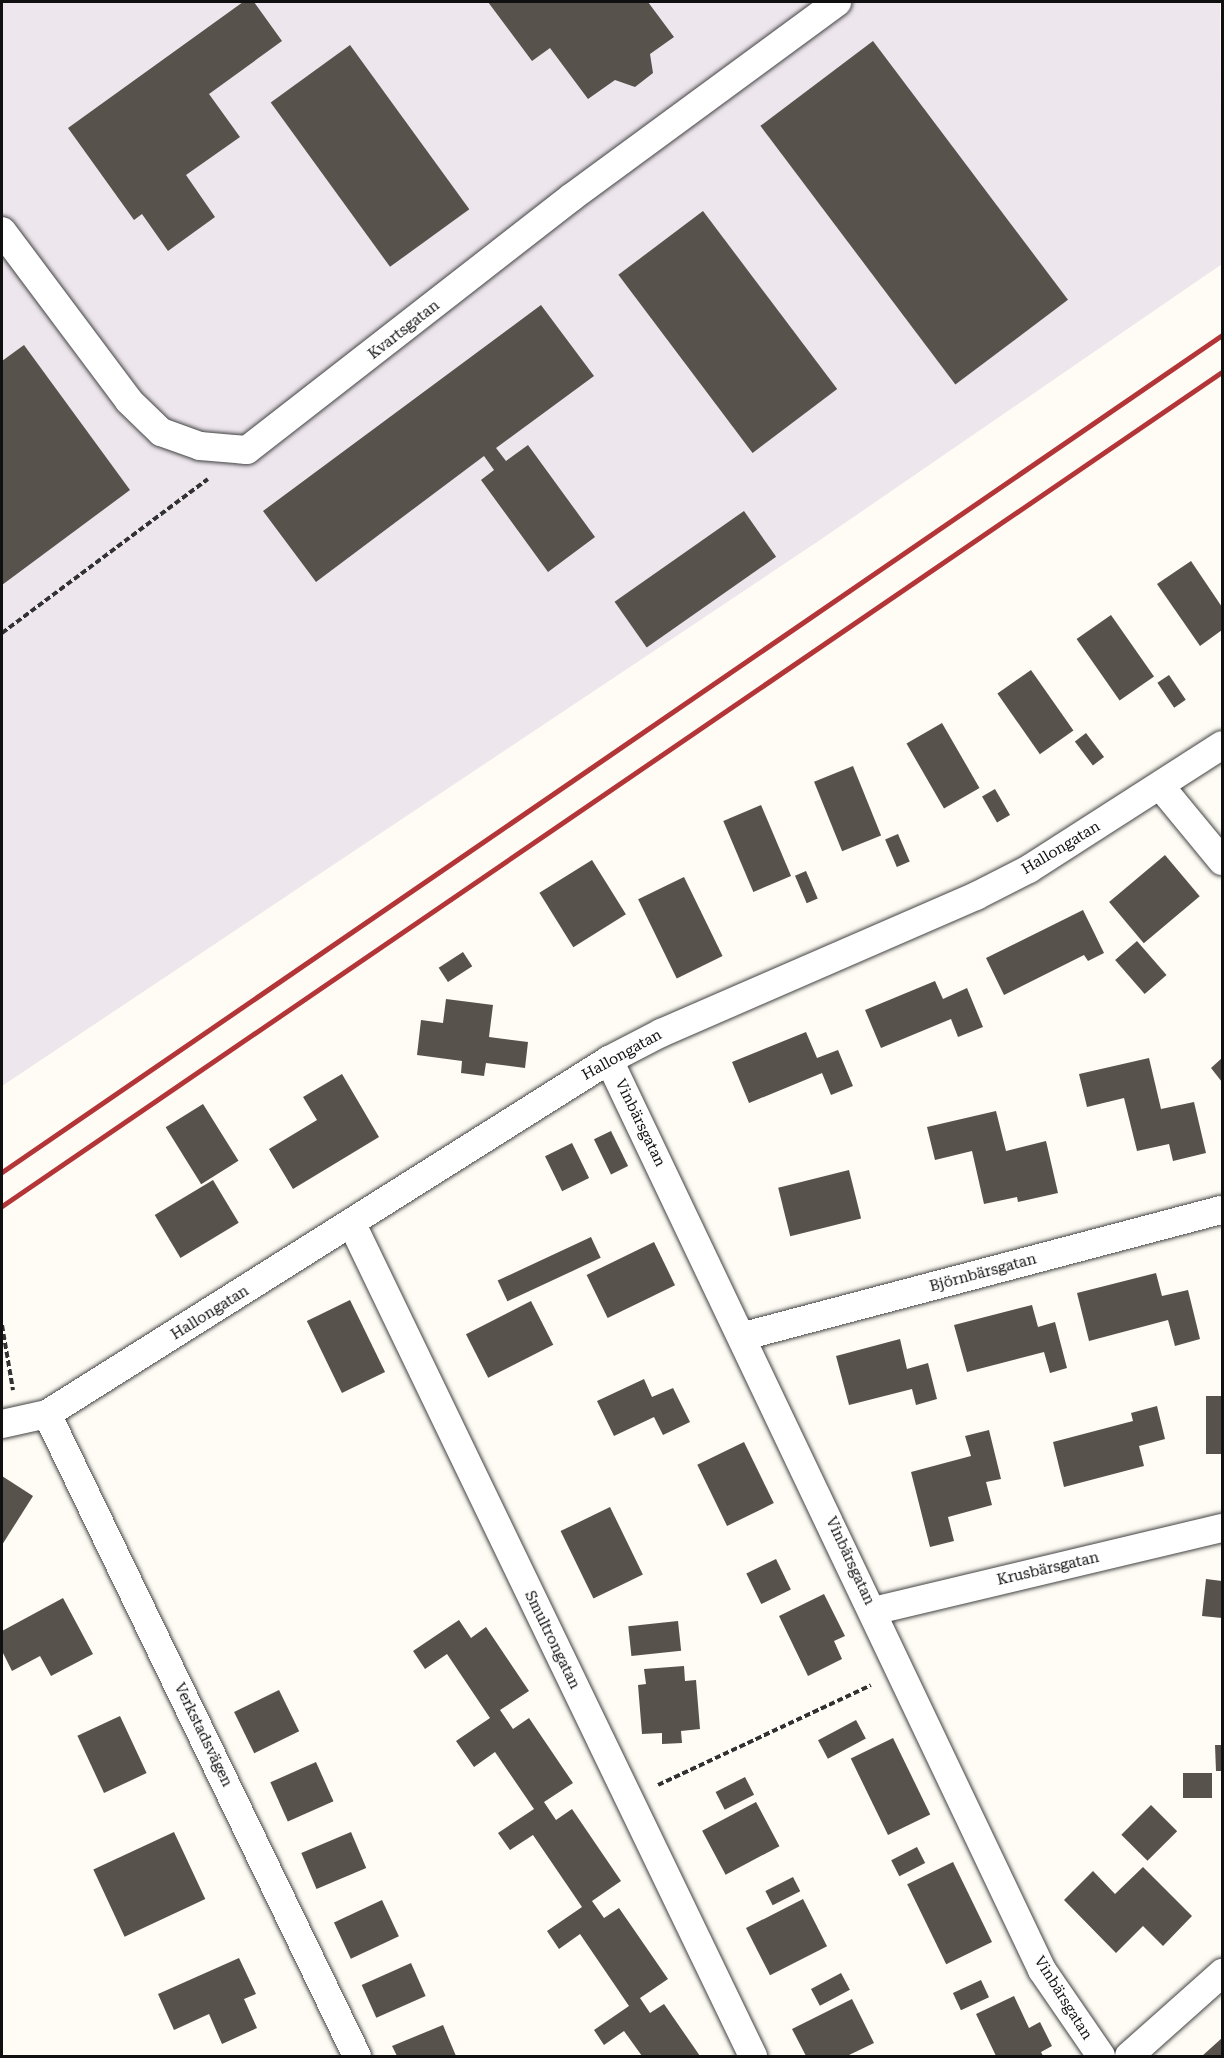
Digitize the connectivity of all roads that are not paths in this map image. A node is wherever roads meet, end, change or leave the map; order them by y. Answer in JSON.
{"nodes":[{"id":1,"x":837,"y":2,"type":"edge"},
{"id":2,"x":2,"y":231,"type":"edge"},
{"id":3,"x":1222,"y":745,"type":"edge"},
{"id":4,"x":1161,"y":787,"type":"junction"},
{"id":5,"x":1222,"y":861,"type":"edge"},
{"id":6,"x":609,"y":1060,"type":"junction"},
{"id":7,"x":1222,"y":1210,"type":"edge"},
{"id":8,"x":352,"y":1224,"type":"junction"},
{"id":9,"x":744,"y":1336,"type":"junction"},
{"id":10,"x":47,"y":1414,"type":"junction"},
{"id":11,"x":10,"y":1422,"type":"edge"},
{"id":12,"x":1222,"y":1528,"type":"edge"},
{"id":13,"x":873,"y":1611,"type":"junction"},
{"id":14,"x":1222,"y":1973,"type":"edge"},
{"id":15,"x":357,"y":2056,"type":"edge"},
{"id":16,"x":753,"y":2056,"type":"edge"},
{"id":17,"x":1101,"y":2056,"type":"edge"},
{"id":18,"x":1129,"y":2056,"type":"edge"}],
"edges":[{"from":1,"to":2,"type":"street","name":"Kvartsgatan"},
{"from":3,"to":4,"type":"street","name":"Hallongatan"},
{"from":4,"to":5,"type":"street"},
{"from":4,"to":6,"type":"street","name":"Hallongatan"},
{"from":6,"to":8,"type":"street","name":"Hallongatan"},
{"from":6,"to":9,"type":"street","name":"Vinbärsgatan"},
{"from":7,"to":9,"type":"street","name":"Björnbärsgatan"},
{"from":8,"to":10,"type":"street","name":"Hallongatan"},
{"from":8,"to":16,"type":"street","name":"Smultrongatan"},
{"from":9,"to":13,"type":"street","name":"Vinbärsgatan"},
{"from":10,"to":11,"type":"street"},
{"from":10,"to":15,"type":"street","name":"Verkstadsvägen"},
{"from":12,"to":13,"type":"street","name":"Krusbärsgatan"},
{"from":13,"to":17,"type":"street","name":"Vinbärsgatan"},
{"from":14,"to":18,"type":"street"}]}
